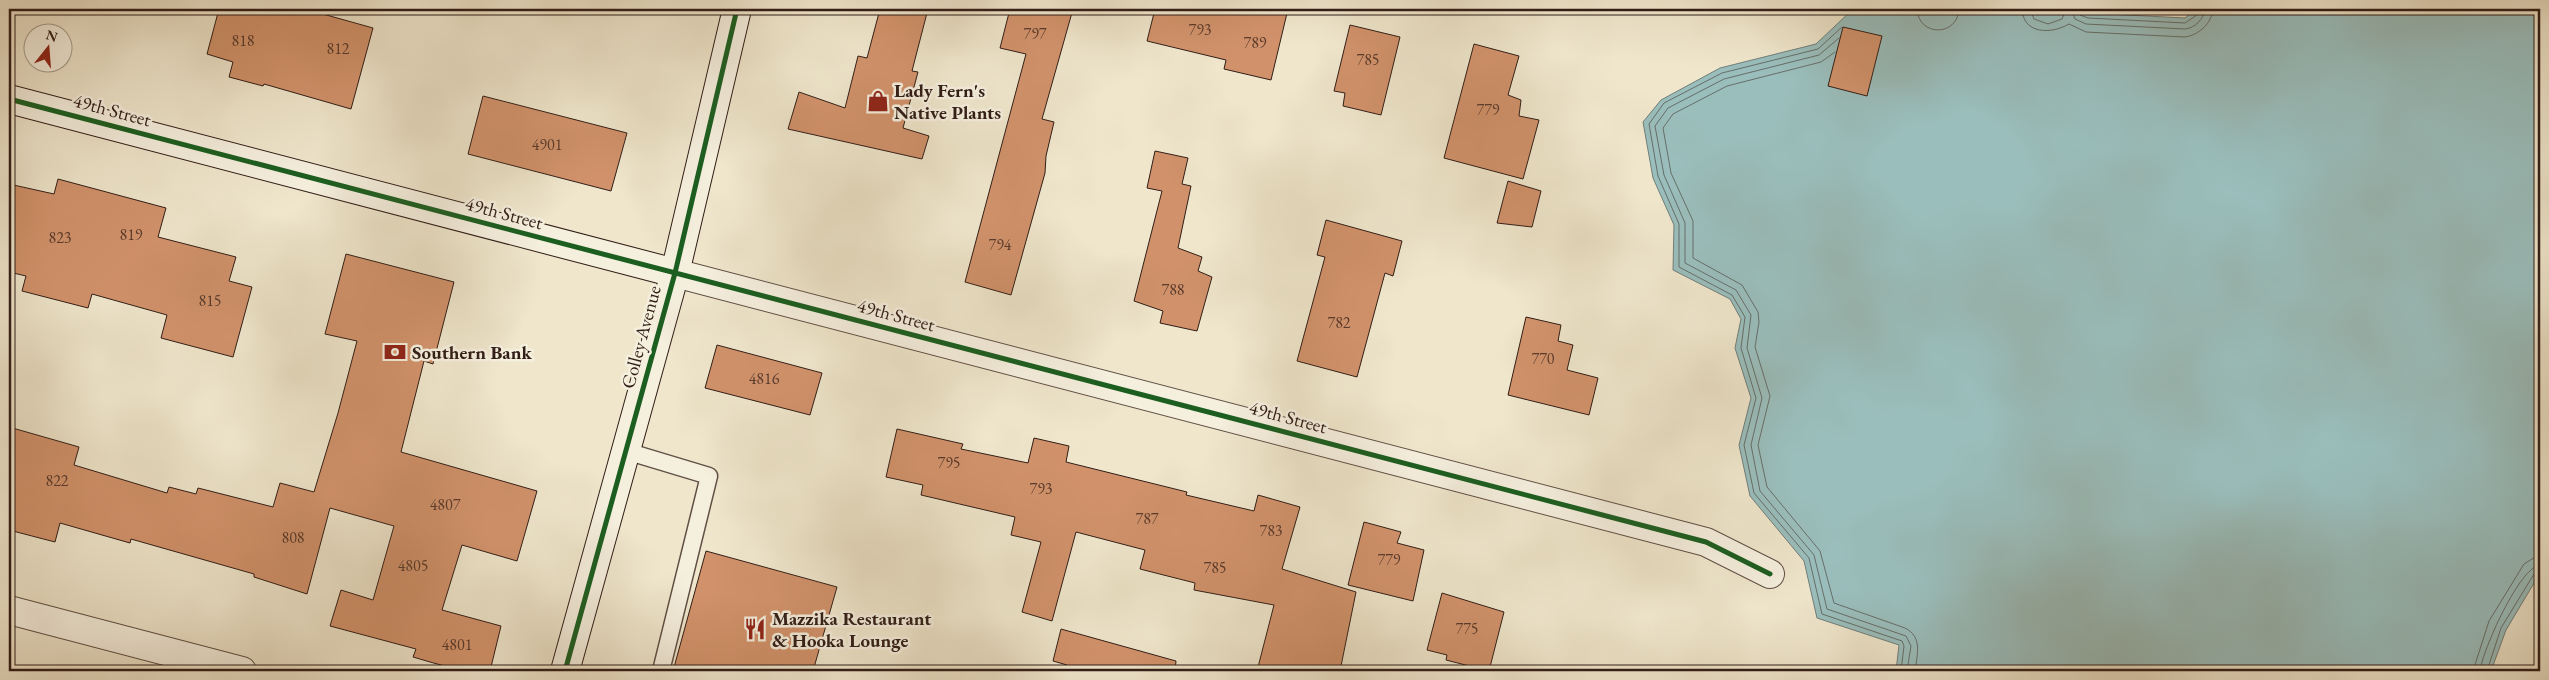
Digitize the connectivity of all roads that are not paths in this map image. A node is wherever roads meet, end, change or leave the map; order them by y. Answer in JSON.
{"nodes":[{"id":1,"x":737,"y":9,"type":"edge"},
{"id":2,"x":9,"y":99,"type":"edge"},
{"id":3,"x":675,"y":273,"type":"junction"},
{"id":4,"x":626,"y":451,"type":"junction"},
{"id":5,"x":1770,"y":574,"type":"dead end"},
{"id":6,"x":9,"y":610,"type":"edge"},
{"id":7,"x":242,"y":671,"type":"edge"},
{"id":8,"x":565,"y":671,"type":"edge"},
{"id":9,"x":661,"y":671,"type":"edge"}],
"edges":[{"from":1,"to":3,"type":"street","name":"Colley Avenue"},
{"from":2,"to":3,"type":"street","name":"49th Street"},
{"from":3,"to":4,"type":"street","name":"Colley Avenue"},
{"from":3,"to":5,"type":"street","name":"49th Street"},
{"from":4,"to":8,"type":"street","name":"Colley Avenue"},
{"from":4,"to":9,"type":"lane"},
{"from":6,"to":7,"type":"street"}]}
